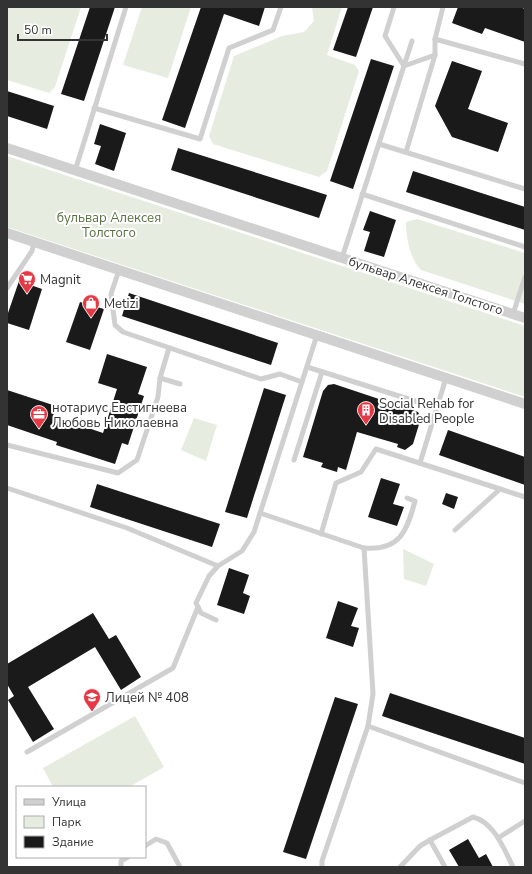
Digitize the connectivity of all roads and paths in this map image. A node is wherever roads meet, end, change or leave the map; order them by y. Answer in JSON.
{"nodes":[{"id":1,"x":126,"y":7,"type":"edge"},
{"id":2,"x":281,"y":7,"type":"edge"},
{"id":3,"x":394,"y":7,"type":"edge"},
{"id":4,"x":443,"y":7,"type":"edge"},
{"id":5,"x":435,"y":39,"type":"junction"},
{"id":6,"x":412,"y":41,"type":"dead end"},
{"id":7,"x":435,"y":55,"type":"junction"},
{"id":8,"x":525,"y":64,"type":"edge"},
{"id":9,"x":404,"y":66,"type":"junction"},
{"id":10,"x":94,"y":108,"type":"junction"},
{"id":11,"x":378,"y":144,"type":"junction"},
{"id":12,"x":7,"y":148,"type":"edge"},
{"id":13,"x":406,"y":152,"type":"junction"},
{"id":14,"x":75,"y":171,"type":"junction"},
{"id":15,"x":525,"y":189,"type":"edge"},
{"id":16,"x":362,"y":194,"type":"junction"},
{"id":17,"x":7,"y":233,"type":"edge"},
{"id":18,"x":34,"y":242,"type":"junction"},
{"id":19,"x":525,"y":247,"type":"edge"},
{"id":20,"x":342,"y":258,"type":"junction"},
{"id":21,"x":119,"y":270,"type":"junction"},
{"id":22,"x":525,"y":277,"type":"edge"},
{"id":23,"x":7,"y":288,"type":"edge"},
{"id":24,"x":513,"y":314,"type":"junction"},
{"id":25,"x":525,"y":318,"type":"edge"},
{"id":26,"x":317,"y":335,"type":"junction"},
{"id":27,"x":169,"y":348,"type":"junction"},
{"id":28,"x":307,"y":367,"type":"junction"},
{"id":29,"x":322,"y":372,"type":"junction"},
{"id":30,"x":160,"y":378,"type":"junction"},
{"id":31,"x":446,"y":378,"type":"junction"},
{"id":32,"x":302,"y":382,"type":"junction"},
{"id":33,"x":180,"y":384,"type":"dead end"},
{"id":34,"x":525,"y":404,"type":"edge"},
{"id":35,"x":437,"y":408,"type":"junction"},
{"id":36,"x":7,"y":445,"type":"edge"},
{"id":37,"x":294,"y":460,"type":"dead end"},
{"id":38,"x":420,"y":463,"type":"junction"},
{"id":39,"x":7,"y":488,"type":"edge"},
{"id":40,"x":500,"y":489,"type":"junction"},
{"id":41,"x":525,"y":497,"type":"edge"},
{"id":42,"x":407,"y":498,"type":"dead end"},
{"id":43,"x":260,"y":513,"type":"junction"},
{"id":44,"x":455,"y":530,"type":"dead end"},
{"id":45,"x":321,"y":534,"type":"junction"},
{"id":46,"x":364,"y":548,"type":"junction"},
{"id":47,"x":218,"y":566,"type":"junction"},
{"id":48,"x":198,"y":608,"type":"junction"},
{"id":49,"x":216,"y":620,"type":"dead end"},
{"id":50,"x":368,"y":726,"type":"junction"},
{"id":51,"x":28,"y":752,"type":"dead end"},
{"id":52,"x":525,"y":783,"type":"edge"},
{"id":53,"x":525,"y":821,"type":"edge"},
{"id":54,"x":498,"y":838,"type":"junction"},
{"id":55,"x":430,"y":840,"type":"junction"},
{"id":56,"x":146,"y":845,"type":"edge"},
{"id":57,"x":127,"y":858,"type":"edge"},
{"id":58,"x":121,"y":867,"type":"edge"},
{"id":59,"x":180,"y":867,"type":"edge"},
{"id":60,"x":322,"y":867,"type":"edge"},
{"id":61,"x":400,"y":867,"type":"edge"},
{"id":62,"x":445,"y":867,"type":"edge"},
{"id":63,"x":513,"y":867,"type":"edge"}],
"edges":[{"from":1,"to":10,"type":"lane"},
{"from":2,"to":10,"type":"lane"},
{"from":3,"to":9,"type":"lane"},
{"from":4,"to":5,"type":"lane"},
{"from":5,"to":7,"type":"lane"},
{"from":5,"to":8,"type":"lane"},
{"from":6,"to":9,"type":"lane"},
{"from":7,"to":9,"type":"lane"},
{"from":7,"to":13,"type":"lane"},
{"from":9,"to":11,"type":"lane"},
{"from":10,"to":14,"type":"lane"},
{"from":11,"to":13,"type":"lane"},
{"from":11,"to":16,"type":"lane"},
{"from":12,"to":14,"type":"street","name":"бульвар Алексея Толстого"},
{"from":13,"to":15,"type":"lane"},
{"from":14,"to":20,"type":"street","name":"бульвар Алексея Толстого"},
{"from":16,"to":19,"type":"lane"},
{"from":16,"to":20,"type":"lane"},
{"from":17,"to":18,"type":"street"},
{"from":18,"to":21,"type":"street"},
{"from":18,"to":23,"type":"lane"},
{"from":20,"to":24,"type":"street","name":"бульвар Алексея Толстого"},
{"from":21,"to":26,"type":"street"},
{"from":21,"to":27,"type":"lane"},
{"from":22,"to":24,"type":"lane"},
{"from":24,"to":25,"type":"street","name":"бульвар Алексея Толстого"},
{"from":26,"to":28,"type":"lane"},
{"from":26,"to":31,"type":"street"},
{"from":27,"to":30,"type":"lane"},
{"from":27,"to":32,"type":"lane"},
{"from":28,"to":29,"type":"lane"},
{"from":28,"to":32,"type":"lane"},
{"from":29,"to":35,"type":"lane"},
{"from":29,"to":37,"type":"lane"},
{"from":30,"to":33,"type":"lane"},
{"from":30,"to":36,"type":"lane"},
{"from":31,"to":34,"type":"street"},
{"from":31,"to":35,"type":"lane"},
{"from":32,"to":43,"type":"lane"},
{"from":35,"to":38,"type":"lane"},
{"from":38,"to":40,"type":"lane"},
{"from":38,"to":45,"type":"lane"},
{"from":39,"to":47,"type":"lane"},
{"from":40,"to":41,"type":"lane"},
{"from":40,"to":44,"type":"lane"},
{"from":42,"to":46,"type":"lane"},
{"from":43,"to":45,"type":"lane"},
{"from":43,"to":47,"type":"lane"},
{"from":45,"to":46,"type":"lane"},
{"from":46,"to":50,"type":"lane"},
{"from":47,"to":48,"type":"lane"},
{"from":48,"to":49,"type":"lane"},
{"from":48,"to":51,"type":"lane"},
{"from":50,"to":52,"type":"lane"},
{"from":50,"to":60,"type":"lane"},
{"from":53,"to":54,"type":"lane"},
{"from":54,"to":55,"type":"lane"},
{"from":54,"to":63,"type":"lane"},
{"from":55,"to":61,"type":"lane"},
{"from":55,"to":62,"type":"lane"},
{"from":56,"to":59,"type":"lane"},
{"from":57,"to":58,"type":"lane"}]}
